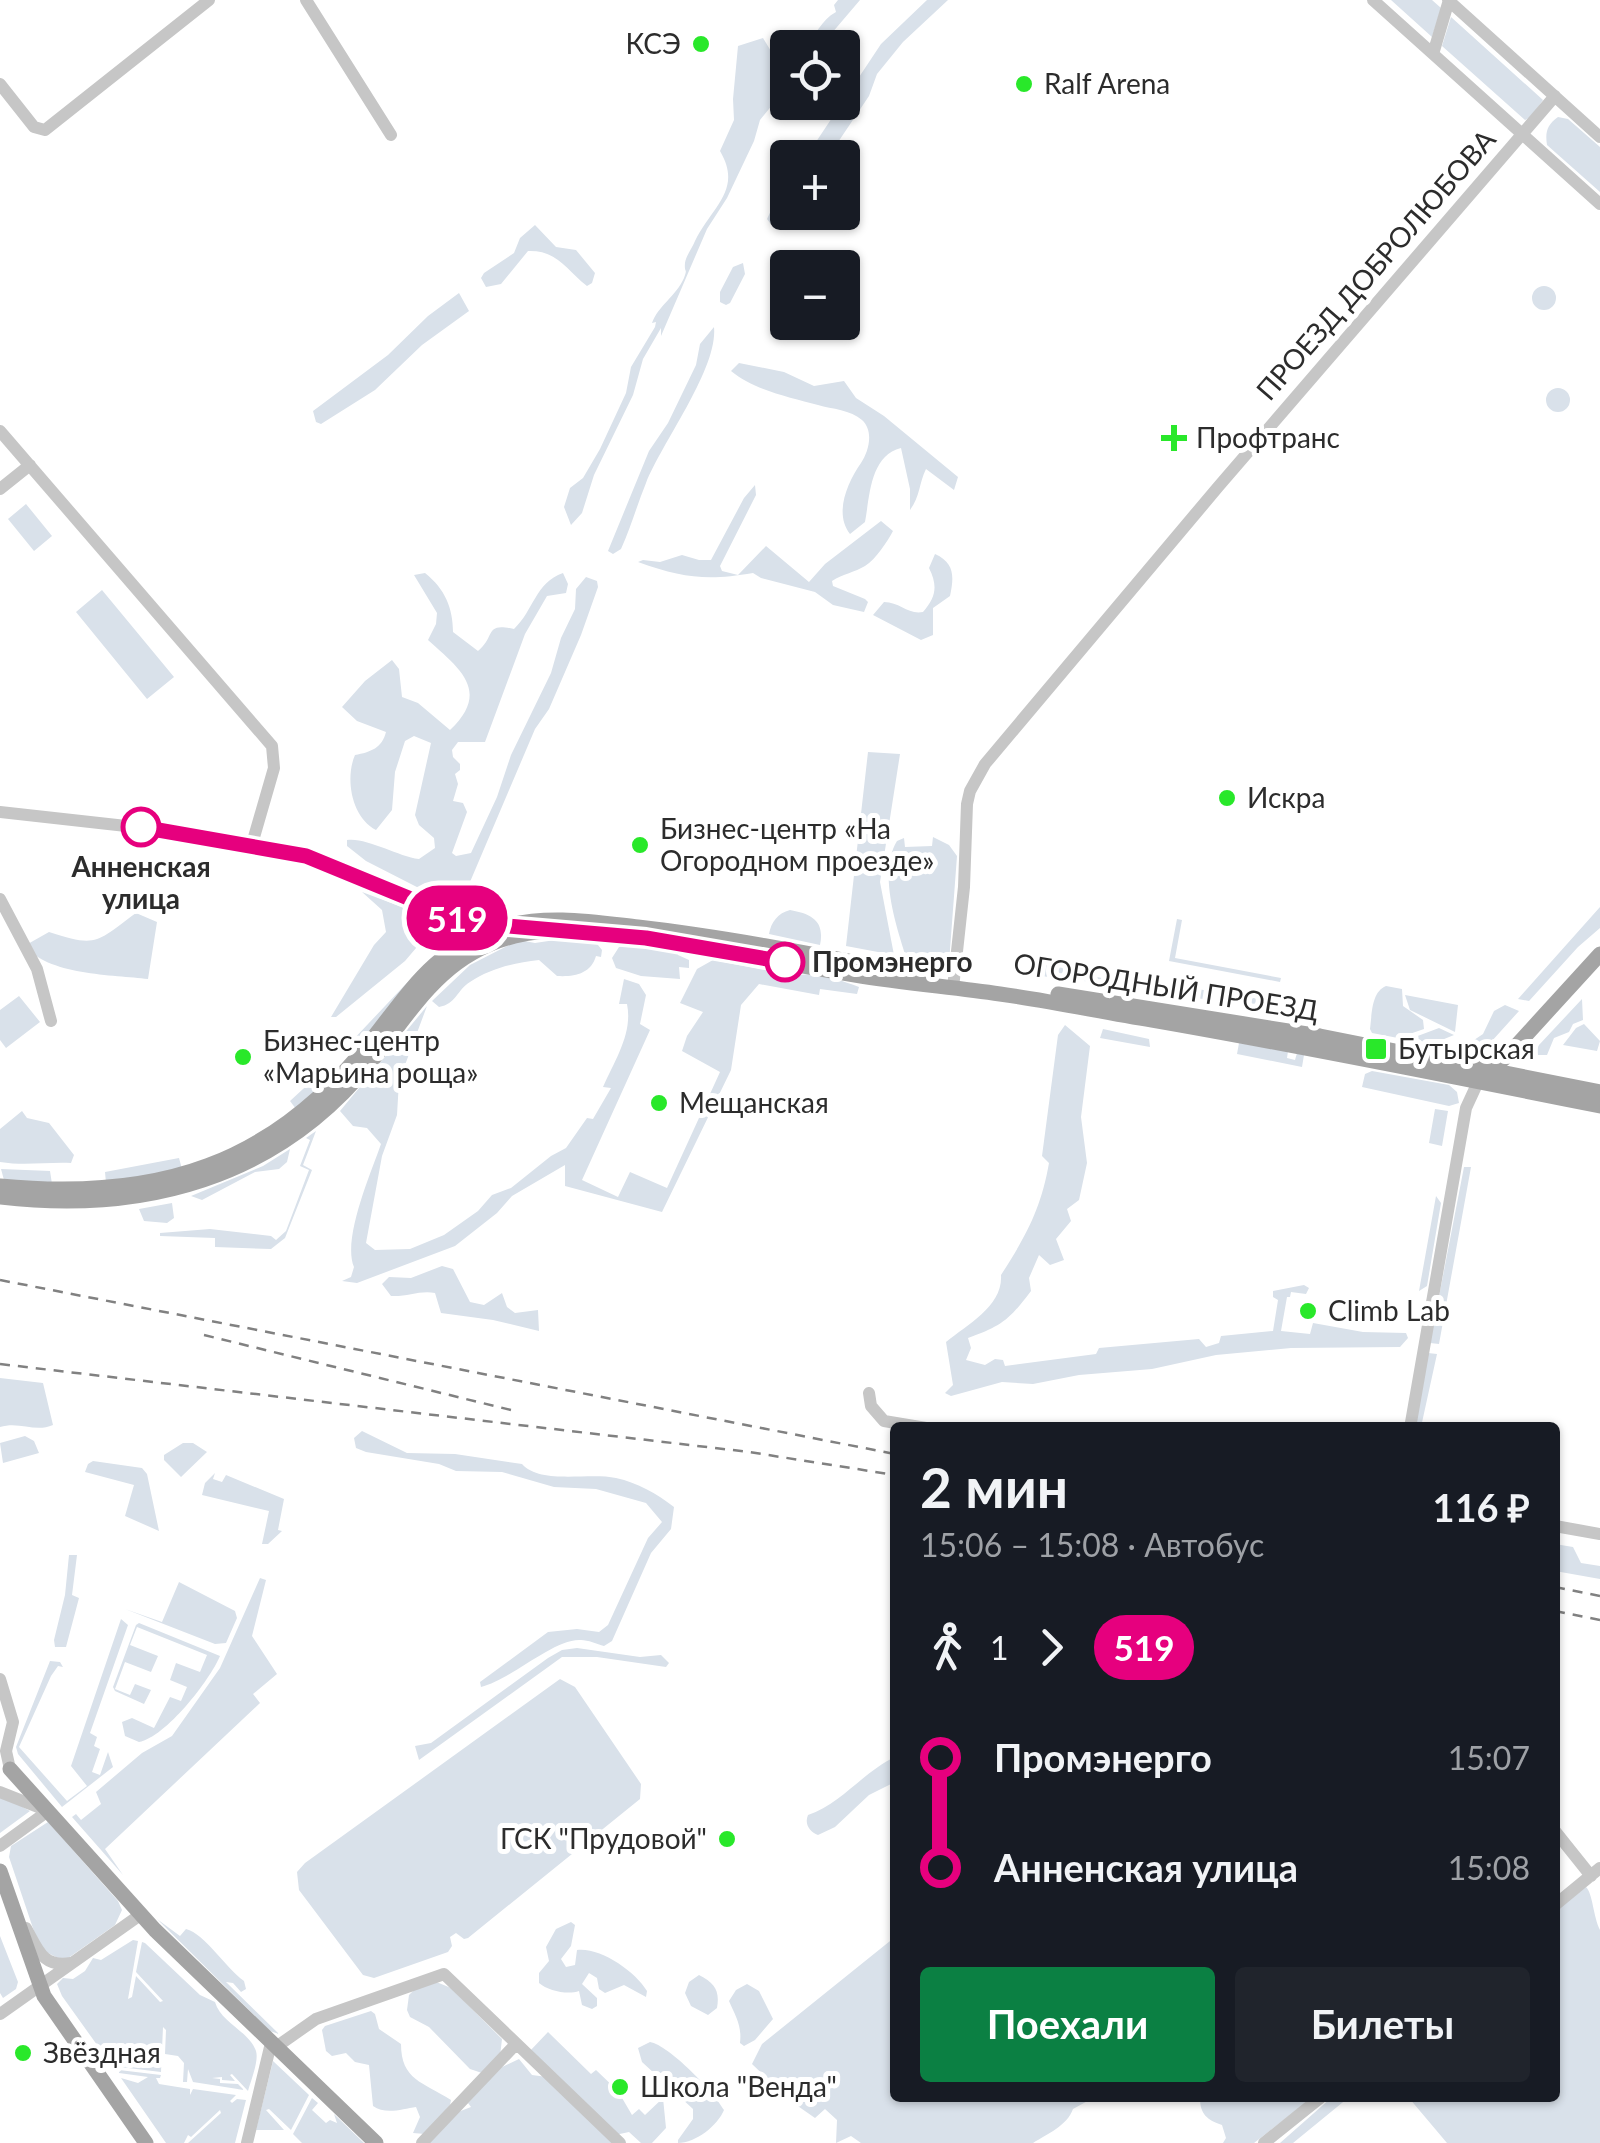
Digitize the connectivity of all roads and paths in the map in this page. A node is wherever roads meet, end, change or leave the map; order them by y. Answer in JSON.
{"nodes":[{"id":1,"x":209,"y":0,"type":"edge"},
{"id":2,"x":306,"y":0,"type":"edge"},
{"id":3,"x":1373,"y":0,"type":"edge"},
{"id":4,"x":1448,"y":0,"type":"edge"},
{"id":5,"x":1433,"y":54,"type":"junction"},
{"id":6,"x":0,"y":84,"type":"edge"},
{"id":7,"x":1555,"y":96,"type":"junction"},
{"id":8,"x":1522,"y":134,"type":"junction"},
{"id":9,"x":392,"y":135,"type":"dead end"},
{"id":10,"x":1600,"y":137,"type":"edge"},
{"id":11,"x":1600,"y":204,"type":"edge"},
{"id":12,"x":0,"y":431,"type":"edge"},
{"id":13,"x":30,"y":464,"type":"junction"},
{"id":14,"x":0,"y":489,"type":"edge"},
{"id":15,"x":0,"y":812,"type":"edge"},
{"id":16,"x":252,"y":844,"type":"junction"},
{"id":17,"x":0,"y":899,"type":"edge"},
{"id":18,"x":459,"y":918,"type":"junction"},
{"id":19,"x":504,"y":927,"type":"junction"},
{"id":20,"x":542,"y":931,"type":"junction"},
{"id":21,"x":466,"y":948,"type":"junction"},
{"id":22,"x":1600,"y":954,"type":"edge"},
{"id":23,"x":954,"y":984,"type":"junction"},
{"id":24,"x":51,"y":1021,"type":"dead end"},
{"id":25,"x":363,"y":1060,"type":"junction"},
{"id":26,"x":1491,"y":1070,"type":"junction"},
{"id":27,"x":1478,"y":1082,"type":"junction"},
{"id":28,"x":1600,"y":1092,"type":"edge"},
{"id":29,"x":1600,"y":1106,"type":"edge"},
{"id":30,"x":0,"y":1186,"type":"edge"},
{"id":31,"x":0,"y":1198,"type":"edge"},
{"id":32,"x":868,"y":1393,"type":"dead end"},
{"id":33,"x":890,"y":1422,"type":"edge"},
{"id":34,"x":1411,"y":1422,"type":"edge"},
{"id":35,"x":1560,"y":1527,"type":"edge"},
{"id":36,"x":1600,"y":1534,"type":"edge"},
{"id":37,"x":0,"y":1679,"type":"edge"},
{"id":38,"x":6,"y":1722,"type":"edge"},
{"id":39,"x":10,"y":1770,"type":"joint"},
{"id":40,"x":0,"y":1792,"type":"edge"},
{"id":41,"x":48,"y":1811,"type":"junction"},
{"id":42,"x":1560,"y":1837,"type":"edge"},
{"id":43,"x":0,"y":1846,"type":"edge"},
{"id":44,"x":0,"y":1871,"type":"edge"},
{"id":45,"x":1595,"y":1872,"type":"edge"},
{"id":46,"x":1560,"y":1901,"type":"edge"},
{"id":47,"x":12,"y":1906,"type":"junction"},
{"id":48,"x":140,"y":1915,"type":"junction"},
{"id":49,"x":74,"y":1962,"type":"junction"},
{"id":50,"x":40,"y":1987,"type":"junction"},
{"id":51,"x":0,"y":2014,"type":"edge"},
{"id":52,"x":516,"y":2044,"type":"junction"},
{"id":53,"x":273,"y":2045,"type":"junction"},
{"id":54,"x":1315,"y":2102,"type":"edge"},
{"id":55,"x":146,"y":2143,"type":"edge"},
{"id":56,"x":246,"y":2143,"type":"edge"},
{"id":57,"x":376,"y":2143,"type":"edge"},
{"id":58,"x":422,"y":2143,"type":"edge"},
{"id":59,"x":620,"y":2143,"type":"edge"},
{"id":60,"x":1264,"y":2143,"type":"edge"}],
"edges":[{"from":1,"to":6,"type":"street"},
{"from":2,"to":9,"type":"street"},
{"from":3,"to":5,"type":"street"},
{"from":4,"to":5,"type":"street"},
{"from":4,"to":7,"type":"street"},
{"from":5,"to":8,"type":"street"},
{"from":7,"to":8,"type":"street","name":"ПРОЕЗД ДОБРОЛЮБОВА"},
{"from":7,"to":10,"type":"street"},
{"from":8,"to":11,"type":"street"},
{"from":8,"to":23,"type":"street","name":"ПРОЕЗД ДОБРОЛЮБОВА"},
{"from":12,"to":13,"type":"street"},
{"from":13,"to":14,"type":"street"},
{"from":13,"to":16,"type":"street"},
{"from":15,"to":16,"type":"street"},
{"from":16,"to":18,"type":"street"},
{"from":17,"to":24,"type":"street"},
{"from":18,"to":19,"type":"street"},
{"from":18,"to":21,"type":"street"},
{"from":19,"to":20,"type":"street"},
{"from":19,"to":21,"type":"main road","name":"ОГОРОДНЫЙ ПРОЕЗД"},
{"from":19,"to":23,"type":"main road","name":"ОГОРОДНЫЙ ПРОЕЗД"},
{"from":20,"to":21,"type":"main road","name":"ОГОРОДНЫЙ ПРОЕЗД"},
{"from":20,"to":23,"type":"main road","name":"ОГОРОДНЫЙ ПРОЕЗД"},
{"from":21,"to":25,"type":"main road","name":"ОГОРОДНЫЙ ПРОЕЗД"},
{"from":22,"to":26,"type":"main road"},
{"from":23,"to":26,"type":"main road","name":"ОГОРОДНЫЙ ПРОЕЗД"},
{"from":23,"to":27,"type":"main road","name":"ОГОРОДНЫЙ ПРОЕЗД"},
{"from":25,"to":30,"type":"main road"},
{"from":25,"to":31,"type":"main road"},
{"from":26,"to":27,"type":"main road"},
{"from":26,"to":28,"type":"main road","name":"ОГОРОДНЫЙ ПРОЕЗД"},
{"from":27,"to":29,"type":"main road","name":"ОГОРОДНЫЙ ПРОЕЗД"},
{"from":27,"to":34,"type":"street"},
{"from":32,"to":33,"type":"street"},
{"from":35,"to":36,"type":"street"},
{"from":37,"to":38,"type":"street"},
{"from":38,"to":39,"type":"street"},
{"from":39,"to":41,"type":"main road"},
{"from":40,"to":41,"type":"street"},
{"from":41,"to":43,"type":"street"},
{"from":41,"to":48,"type":"main road"},
{"from":42,"to":45,"type":"street"},
{"from":44,"to":47,"type":"main road"},
{"from":45,"to":46,"type":"street"},
{"from":47,"to":49,"type":"street"},
{"from":47,"to":50,"type":"main road"},
{"from":48,"to":49,"type":"street"},
{"from":48,"to":53,"type":"main road"},
{"from":49,"to":50,"type":"street"},
{"from":50,"to":51,"type":"street"},
{"from":50,"to":55,"type":"main road"},
{"from":52,"to":53,"type":"street"},
{"from":52,"to":58,"type":"street"},
{"from":52,"to":59,"type":"street"},
{"from":53,"to":56,"type":"street"},
{"from":53,"to":57,"type":"main road"},
{"from":54,"to":60,"type":"street"}]}
